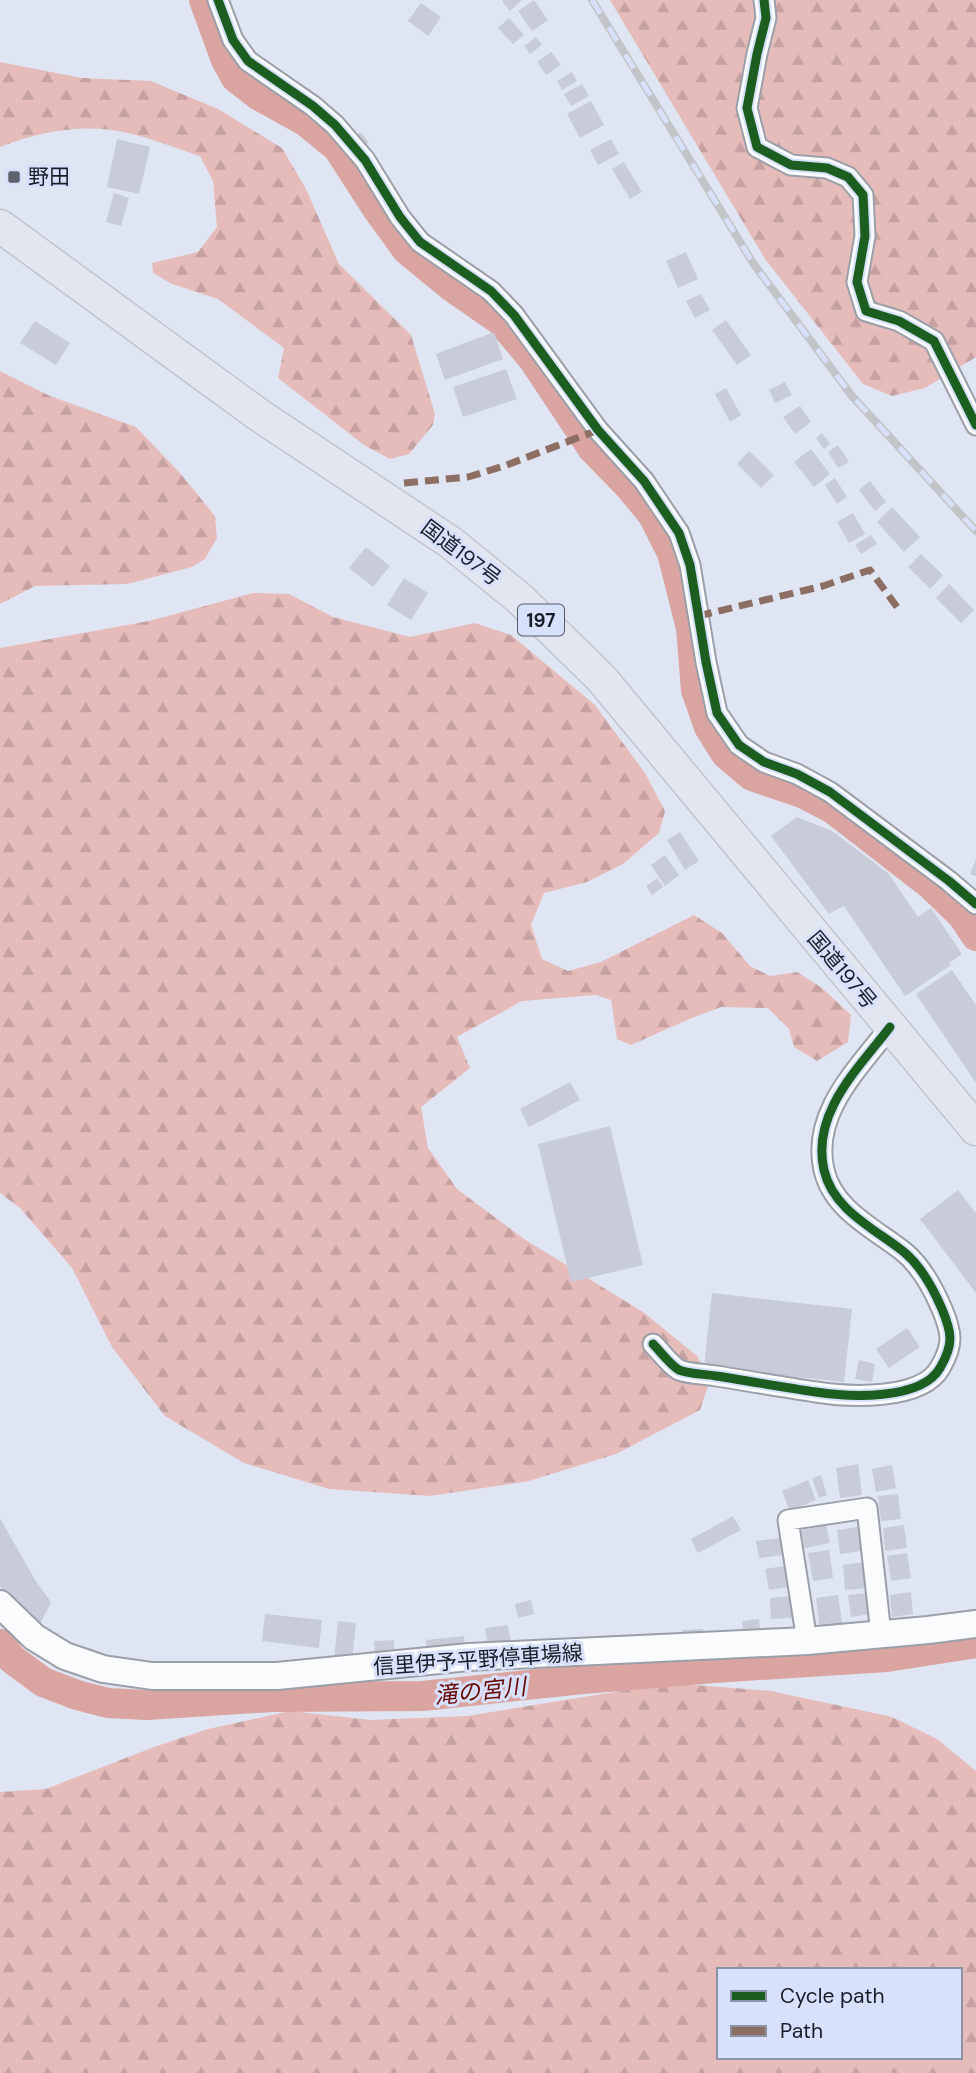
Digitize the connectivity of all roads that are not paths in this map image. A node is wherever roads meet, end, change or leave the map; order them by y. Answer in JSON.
{"nodes":[{"id":1,"x":218,"y":0,"type":"edge"},
{"id":2,"x":764,"y":0,"type":"edge"},
{"id":3,"x":0,"y":226,"type":"edge"},
{"id":4,"x":976,"y":425,"type":"edge"},
{"id":5,"x":976,"y":904,"type":"edge"},
{"id":6,"x":890,"y":1027,"type":"junction"},
{"id":7,"x":976,"y":1129,"type":"edge"},
{"id":8,"x":653,"y":1344,"type":"dead end"},
{"id":9,"x":0,"y":1604,"type":"edge"},
{"id":10,"x":976,"y":1624,"type":"edge"},
{"id":11,"x":881,"y":1634,"type":"junction"},
{"id":12,"x":807,"y":1641,"type":"junction"}],
"edges":[{"from":1,"to":5,"type":"street"},
{"from":2,"to":4,"type":"street"},
{"from":3,"to":6,"type":"highway","name":"国道197号","number":"197"},
{"from":6,"to":7,"type":"highway","name":"国道197号","number":"197"},
{"from":6,"to":8,"type":"street"},
{"from":9,"to":12,"type":"main road","name":"信里伊予平野停車場線"},
{"from":10,"to":11,"type":"main road","name":"信里伊予平野停車場線"},
{"from":11,"to":12,"type":"main road","name":"信里伊予平野停車場線"},
{"from":11,"to":12,"type":"street"}]}
